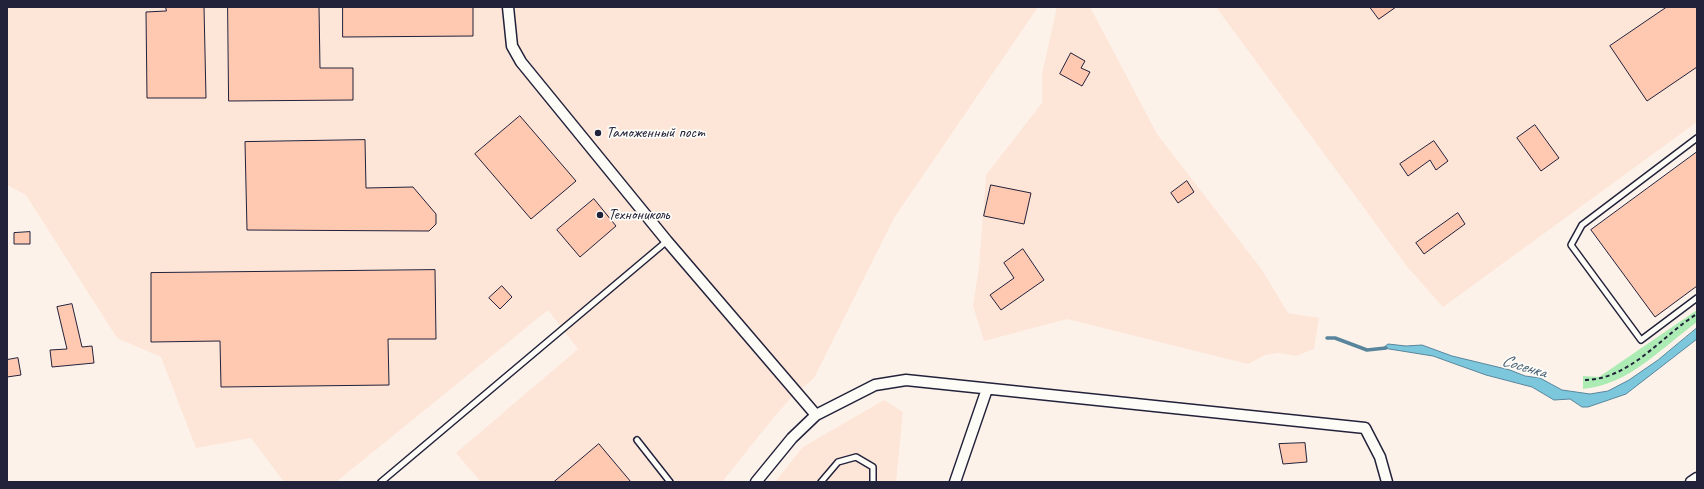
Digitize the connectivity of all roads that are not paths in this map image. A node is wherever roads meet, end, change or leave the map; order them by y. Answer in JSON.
{"nodes":[{"id":1,"x":508,"y":7,"type":"edge"},
{"id":2,"x":1697,"y":138,"type":"edge"},
{"id":3,"x":667,"y":242,"type":"junction"},
{"id":4,"x":1697,"y":298,"type":"edge"},
{"id":5,"x":987,"y":389,"type":"junction"},
{"id":6,"x":816,"y":415,"type":"junction"},
{"id":7,"x":637,"y":440,"type":"dead end"},
{"id":8,"x":1697,"y":478,"type":"edge"},
{"id":9,"x":381,"y":482,"type":"edge"},
{"id":10,"x":670,"y":482,"type":"edge"},
{"id":11,"x":756,"y":482,"type":"edge"},
{"id":12,"x":821,"y":482,"type":"edge"},
{"id":13,"x":873,"y":482,"type":"edge"},
{"id":14,"x":955,"y":482,"type":"edge"},
{"id":15,"x":1387,"y":482,"type":"edge"},
{"id":16,"x":1691,"y":482,"type":"edge"}],
"edges":[{"from":1,"to":3,"type":"street"},
{"from":2,"to":4,"type":"lane"},
{"from":3,"to":6,"type":"street"},
{"from":3,"to":9,"type":"lane"},
{"from":5,"to":6,"type":"street"},
{"from":5,"to":14,"type":"street"},
{"from":5,"to":15,"type":"street"},
{"from":6,"to":11,"type":"street"},
{"from":7,"to":10,"type":"lane"},
{"from":8,"to":16,"type":"street"},
{"from":12,"to":13,"type":"lane"}]}
